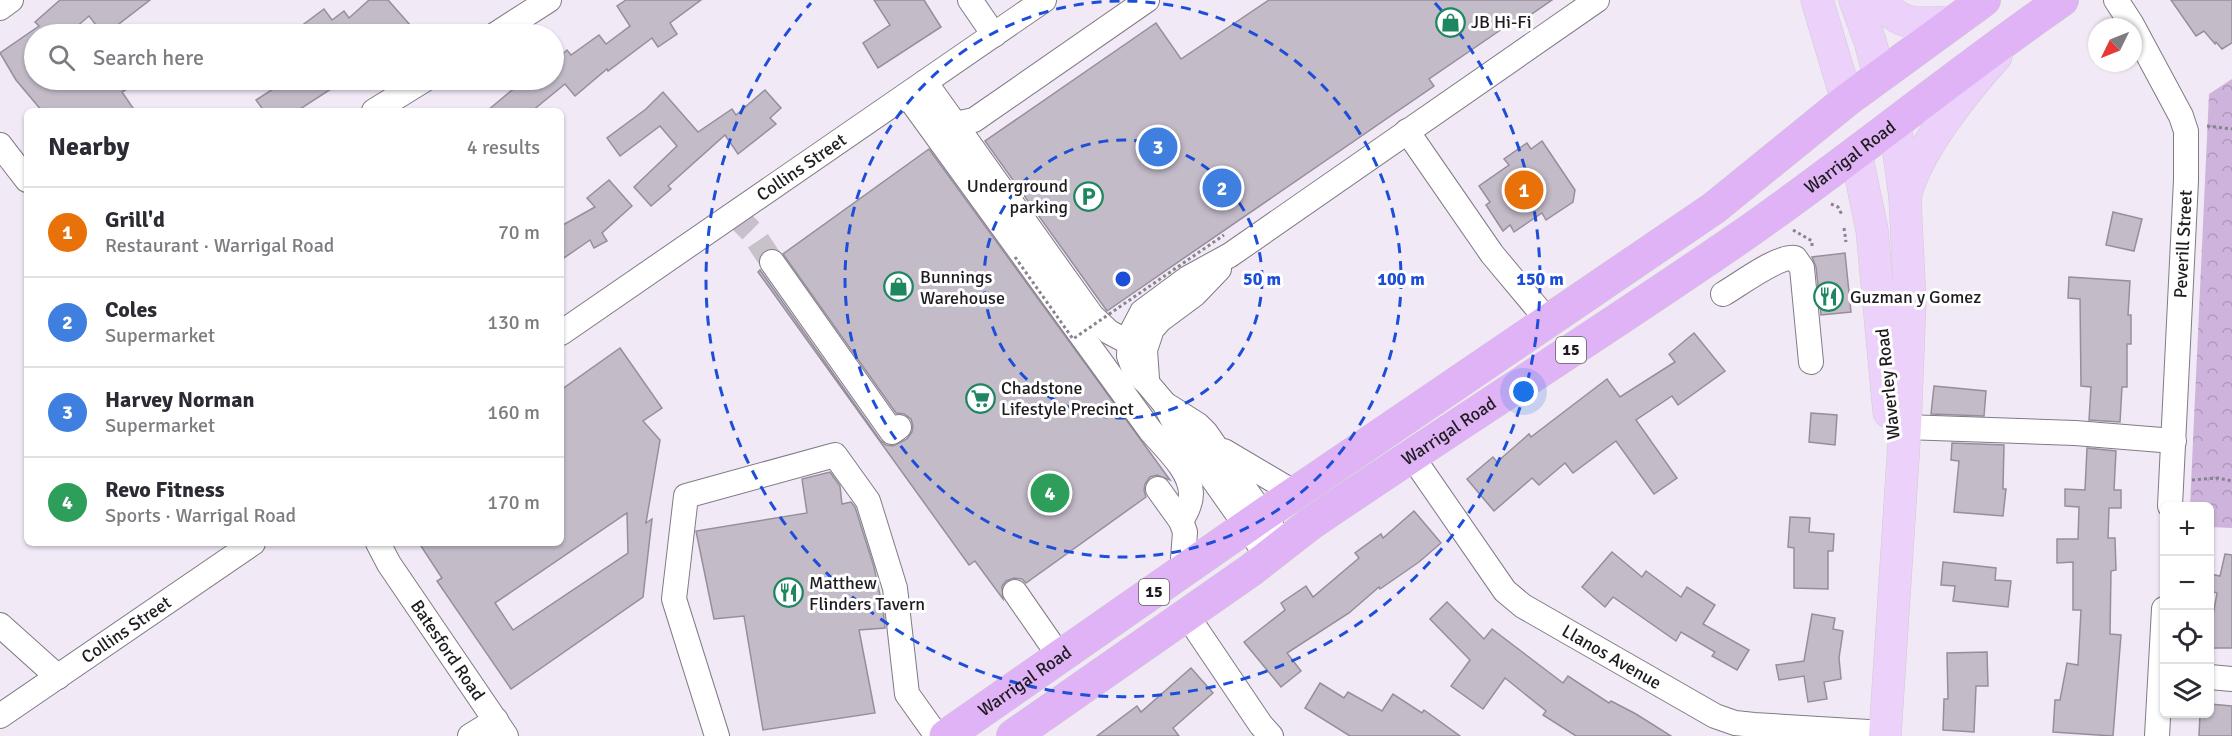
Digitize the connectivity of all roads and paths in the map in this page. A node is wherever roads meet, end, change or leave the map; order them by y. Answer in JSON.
{"nodes":[{"id":1,"x":11,"y":0,"type":"edge"},
{"id":2,"x":549,"y":0,"type":"edge"},
{"id":3,"x":970,"y":0,"type":"edge"},
{"id":4,"x":1044,"y":0,"type":"edge"},
{"id":5,"x":1147,"y":0,"type":"edge"},
{"id":6,"x":1597,"y":0,"type":"edge"},
{"id":7,"x":1817,"y":0,"type":"edge"},
{"id":8,"x":1855,"y":0,"type":"edge"},
{"id":9,"x":1878,"y":0,"type":"edge"},
{"id":10,"x":1984,"y":0,"type":"edge"},
{"id":11,"x":2062,"y":0,"type":"edge"},
{"id":12,"x":2116,"y":0,"type":"edge"},
{"id":13,"x":0,"y":8,"type":"edge"},
{"id":14,"x":1952,"y":22,"type":"junction"},
{"id":15,"x":512,"y":24,"type":"edge"},
{"id":16,"x":2020,"y":29,"type":"junction"},
{"id":17,"x":994,"y":34,"type":"junction"},
{"id":18,"x":1880,"y":75,"type":"junction"},
{"id":19,"x":916,"y":89,"type":"junction"},
{"id":20,"x":408,"y":90,"type":"edge"},
{"id":21,"x":1847,"y":100,"type":"junction"},
{"id":22,"x":379,"y":108,"type":"edge"},
{"id":23,"x":1895,"y":123,"type":"junction"},
{"id":24,"x":955,"y":124,"type":"junction"},
{"id":25,"x":2232,"y":129,"type":"edge"},
{"id":26,"x":1407,"y":131,"type":"junction"},
{"id":27,"x":2186,"y":131,"type":"junction"},
{"id":28,"x":0,"y":145,"type":"edge"},
{"id":29,"x":1856,"y":153,"type":"junction"},
{"id":30,"x":24,"y":176,"type":"edge"},
{"id":31,"x":1905,"y":198,"type":"junction"},
{"id":32,"x":1227,"y":245,"type":"junction"},
{"id":33,"x":1015,"y":257,"type":"dead end"},
{"id":34,"x":772,"y":262,"type":"tunnel mouth"},
{"id":35,"x":1723,"y":294,"type":"dead end"},
{"id":36,"x":1539,"y":327,"type":"junction"},
{"id":37,"x":564,"y":331,"type":"edge"},
{"id":38,"x":1128,"y":342,"type":"junction"},
{"id":39,"x":1811,"y":362,"type":"dead end"},
{"id":40,"x":1147,"y":383,"type":"junction"},
{"id":41,"x":1164,"y":403,"type":"junction"},
{"id":42,"x":899,"y":427,"type":"dead end"},
{"id":43,"x":1905,"y":427,"type":"junction"},
{"id":44,"x":2174,"y":441,"type":"junction"},
{"id":45,"x":1213,"y":442,"type":"junction"},
{"id":46,"x":1411,"y":455,"type":"junction"},
{"id":47,"x":2172,"y":480,"type":"junction"},
{"id":48,"x":2232,"y":481,"type":"edge"},
{"id":49,"x":1900,"y":488,"type":"junction"},
{"id":50,"x":1158,"y":489,"type":"dead end"},
{"id":51,"x":1295,"y":493,"type":"junction"},
{"id":52,"x":2170,"y":502,"type":"edge"},
{"id":53,"x":1181,"y":521,"type":"junction"},
{"id":54,"x":1255,"y":521,"type":"junction"},
{"id":55,"x":249,"y":546,"type":"edge"},
{"id":56,"x":1276,"y":551,"type":"junction"},
{"id":57,"x":384,"y":553,"type":"edge"},
{"id":58,"x":1182,"y":572,"type":"junction"},
{"id":59,"x":1015,"y":592,"type":"dead end"},
{"id":60,"x":2164,"y":610,"type":"edge"},
{"id":61,"x":1186,"y":614,"type":"junction"},
{"id":62,"x":0,"y":625,"type":"edge"},
{"id":63,"x":1060,"y":657,"type":"junction"},
{"id":64,"x":2163,"y":664,"type":"edge"},
{"id":65,"x":58,"y":677,"type":"junction"},
{"id":66,"x":2214,"y":677,"type":"edge"},
{"id":67,"x":2232,"y":679,"type":"edge"},
{"id":68,"x":2160,"y":706,"type":"edge"},
{"id":69,"x":0,"y":716,"type":"edge"},
{"id":70,"x":501,"y":728,"type":"edge"},
{"id":71,"x":1885,"y":735,"type":"edge"},
{"id":72,"x":470,"y":736,"type":"edge"},
{"id":73,"x":717,"y":736,"type":"edge"},
{"id":74,"x":937,"y":736,"type":"edge"},
{"id":75,"x":946,"y":736,"type":"edge"},
{"id":76,"x":1013,"y":736,"type":"edge"},
{"id":77,"x":1271,"y":736,"type":"edge"},
{"id":78,"x":2157,"y":736,"type":"edge"}],
"edges":[{"from":1,"to":13,"type":"street"},
{"from":2,"to":15,"type":"street"},
{"from":3,"to":17,"type":"street"},
{"from":4,"to":17,"type":"street","name":"Collins Street"},
{"from":5,"to":24,"type":"street"},
{"from":6,"to":26,"type":"street"},
{"from":7,"to":21,"type":"main road","name":"Waverley Road"},
{"from":8,"to":18,"type":"main road","name":"Waverley Road"},
{"from":9,"to":14,"type":"main road"},
{"from":10,"to":14,"type":"highway","name":"Warrigal Road","number":"15"},
{"from":11,"to":16,"type":"highway","name":"Warrigal Road","number":"15"},
{"from":12,"to":27,"type":"street","name":"Peverill Street"},
{"from":14,"to":18,"type":"highway","name":"Warrigal Road","number":"15"},
{"from":16,"to":23,"type":"highway","name":"Warrigal Road","number":"15"},
{"from":16,"to":31,"type":"main road"},
{"from":17,"to":19,"type":"street","name":"Collins Street"},
{"from":18,"to":21,"type":"highway","name":"Warrigal Road","number":"15"},
{"from":18,"to":23,"type":"highway","name":"Waverley Road"},
{"from":19,"to":24,"type":"street"},
{"from":19,"to":37,"type":"street","name":"Collins Street"},
{"from":19,"to":53,"type":"street"},
{"from":20,"to":22,"type":"street"},
{"from":21,"to":29,"type":"highway","name":"Waverley Road"},
{"from":21,"to":36,"type":"highway","name":"Warrigal Road","number":"15"},
{"from":23,"to":29,"type":"highway","name":"Warrigal Road","number":"15"},
{"from":23,"to":31,"type":"main road","name":"Waverley Road"},
{"from":24,"to":38,"type":"street"},
{"from":25,"to":27,"type":"path"},
{"from":26,"to":32,"type":"street"},
{"from":26,"to":36,"type":"street"},
{"from":27,"to":44,"type":"street","name":"Peverill Street"},
{"from":28,"to":30,"type":"street"},
{"from":29,"to":46,"type":"highway","name":"Warrigal Road","number":"15"},
{"from":29,"to":49,"type":"main road","name":"Waverley Road"},
{"from":31,"to":43,"type":"main road","name":"Waverley Road"},
{"from":32,"to":33,"type":"path","bridge":true},
{"from":32,"to":38,"type":"street"},
{"from":32,"to":40,"type":"street"},
{"from":34,"to":42,"type":"street"},
{"from":35,"to":39,"type":"street"},
{"from":36,"to":51,"type":"highway","name":"Warrigal Road","number":"15"},
{"from":38,"to":40,"type":"street"},
{"from":40,"to":41,"type":"street"},
{"from":41,"to":45,"type":"street"},
{"from":41,"to":54,"type":"street"},
{"from":43,"to":44,"type":"street"},
{"from":43,"to":49,"type":"main road","name":"Waverley Road"},
{"from":44,"to":47,"type":"street","name":"Peverill Street"},
{"from":45,"to":51,"type":"street"},
{"from":45,"to":54,"type":"street"},
{"from":46,"to":56,"type":"highway","name":"Warrigal Road","number":"15"},
{"from":46,"to":71,"type":"street","name":"Llanos Avenue"},
{"from":47,"to":48,"type":"path"},
{"from":47,"to":52,"type":"street","name":"Peverill Street"},
{"from":49,"to":71,"type":"main road","name":"Waverley Road"},
{"from":50,"to":53,"type":"street"},
{"from":51,"to":54,"type":"highway","name":"Warrigal Road","number":"15"},
{"from":53,"to":58,"type":"street"},
{"from":54,"to":56,"type":"street"},
{"from":54,"to":58,"type":"highway","name":"Warrigal Road","number":"15"},
{"from":55,"to":65,"type":"street","name":"Collins Street"},
{"from":56,"to":61,"type":"highway","name":"Warrigal Road","number":"15"},
{"from":57,"to":70,"type":"street","name":"Batesford Road"},
{"from":58,"to":63,"type":"highway","name":"Warrigal Road","number":"15"},
{"from":59,"to":63,"type":"street"},
{"from":60,"to":64,"type":"street"},
{"from":61,"to":76,"type":"highway","name":"Warrigal Road","number":"15"},
{"from":61,"to":77,"type":"street"},
{"from":62,"to":65,"type":"street"},
{"from":63,"to":75,"type":"highway","name":"Warrigal Road","number":"15"},
{"from":65,"to":69,"type":"street","name":"Collins Street"},
{"from":66,"to":67,"type":"street"},
{"from":68,"to":78,"type":"street"},
{"from":70,"to":72,"type":"street"},
{"from":73,"to":74,"type":"street"}]}
